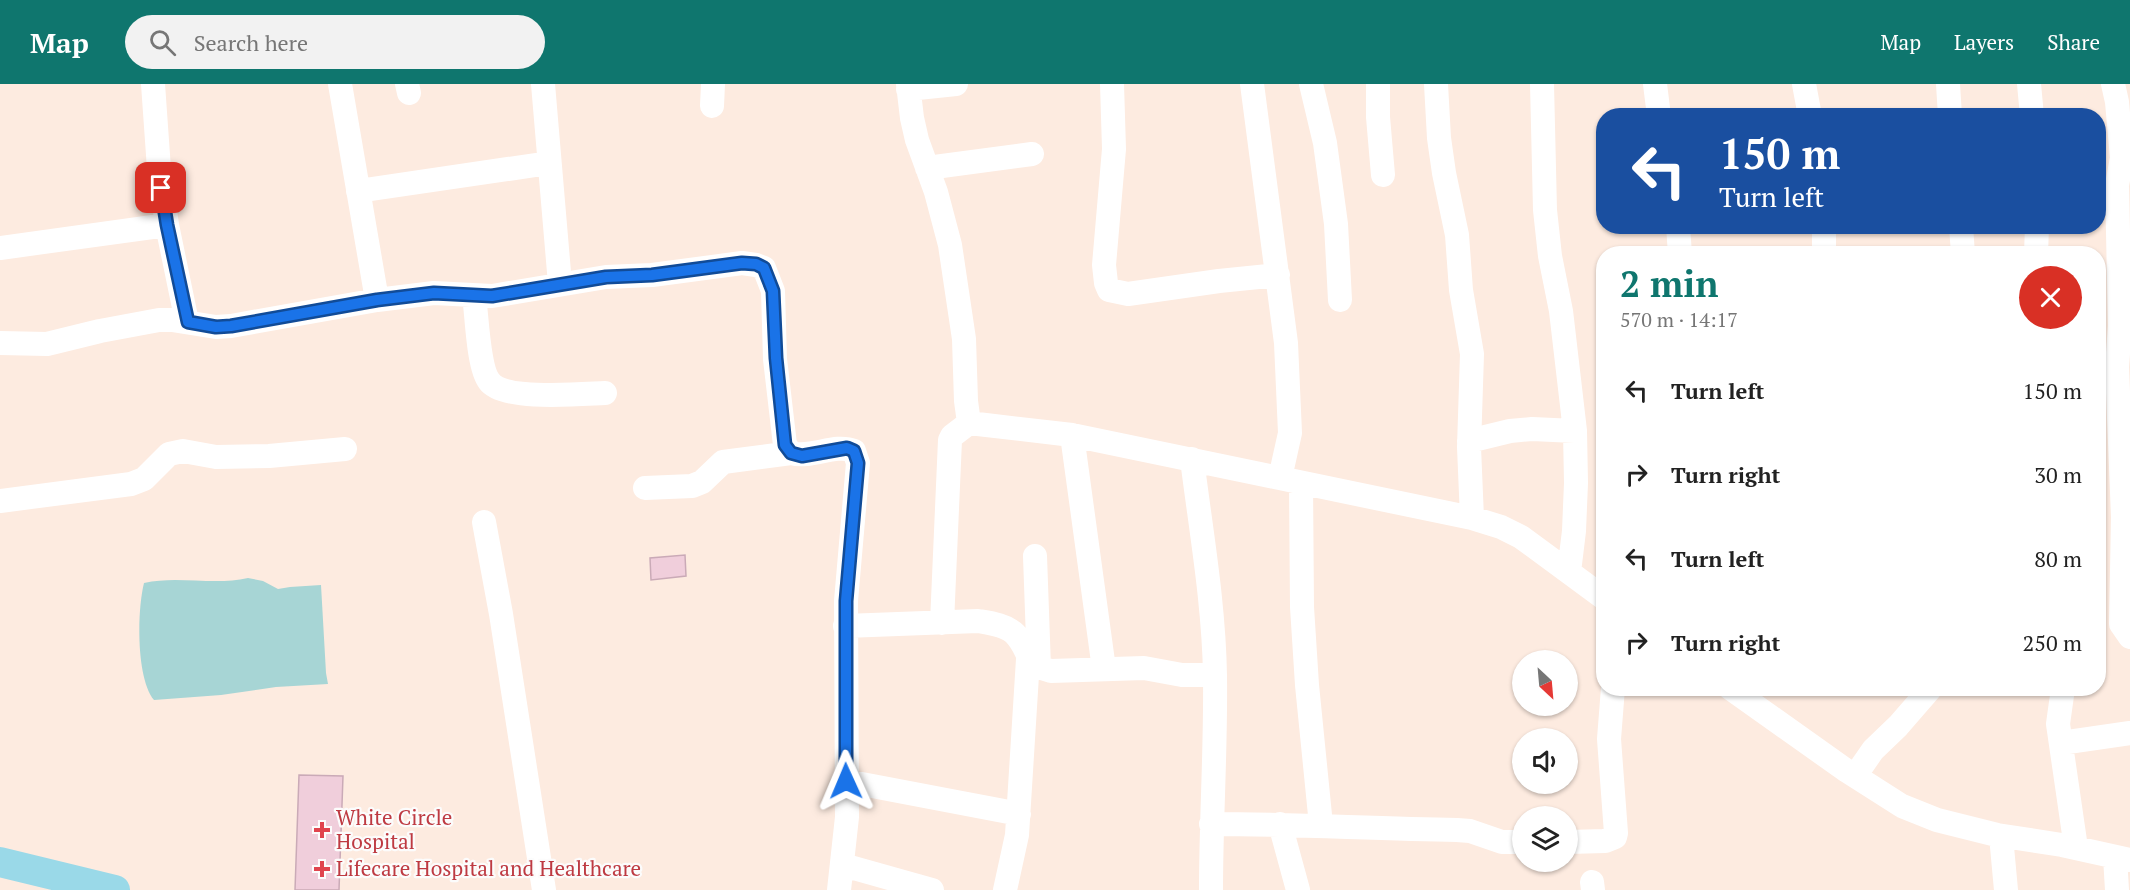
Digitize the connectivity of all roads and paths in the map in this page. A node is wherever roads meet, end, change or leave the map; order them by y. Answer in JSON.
{"nodes":[{"id":1,"x":153,"y":84,"type":"edge"},
{"id":2,"x":340,"y":84,"type":"edge"},
{"id":3,"x":543,"y":84,"type":"edge"},
{"id":4,"x":956,"y":84,"type":"edge"},
{"id":5,"x":1112,"y":84,"type":"edge"},
{"id":6,"x":1252,"y":84,"type":"edge"},
{"id":7,"x":1311,"y":84,"type":"edge"},
{"id":8,"x":1378,"y":84,"type":"edge"},
{"id":9,"x":1436,"y":84,"type":"edge"},
{"id":10,"x":1542,"y":84,"type":"edge"},
{"id":11,"x":1655,"y":84,"type":"edge"},
{"id":12,"x":1804,"y":84,"type":"edge"},
{"id":13,"x":1948,"y":84,"type":"edge"},
{"id":14,"x":2029,"y":84,"type":"edge"},
{"id":15,"x":2113,"y":84,"type":"edge"},
{"id":16,"x":908,"y":87,"type":"edge"},
{"id":17,"x":1658,"y":108,"type":"edge"},
{"id":18,"x":1808,"y":108,"type":"edge"},
{"id":19,"x":1950,"y":108,"type":"edge"},
{"id":20,"x":2031,"y":108,"type":"edge"},
{"id":21,"x":1032,"y":154,"type":"dead end"},
{"id":22,"x":549,"y":163,"type":"junction"},
{"id":23,"x":927,"y":168,"type":"junction"},
{"id":24,"x":1383,"y":175,"type":"dead end"},
{"id":25,"x":358,"y":191,"type":"junction"},
{"id":26,"x":167,"y":225,"type":"junction"},
{"id":27,"x":0,"y":248,"type":"edge"},
{"id":28,"x":1278,"y":275,"type":"junction"},
{"id":29,"x":560,"y":284,"type":"junction"},
{"id":30,"x":474,"y":296,"type":"junction"},
{"id":31,"x":377,"y":300,"type":"junction"},
{"id":32,"x":1340,"y":300,"type":"dead end"},
{"id":33,"x":188,"y":322,"type":"junction"},
{"id":34,"x":0,"y":343,"type":"edge"},
{"id":35,"x":604,"y":393,"type":"dead end"},
{"id":36,"x":969,"y":423,"type":"junction"},
{"id":37,"x":1575,"y":431,"type":"junction"},
{"id":38,"x":1072,"y":435,"type":"junction"},
{"id":39,"x":1469,"y":441,"type":"junction"},
{"id":40,"x":345,"y":449,"type":"dead end"},
{"id":41,"x":791,"y":453,"type":"junction"},
{"id":42,"x":1192,"y":459,"type":"junction"},
{"id":43,"x":1291,"y":480,"type":"junction"},
{"id":44,"x":645,"y":488,"type":"dead end"},
{"id":45,"x":0,"y":501,"type":"edge"},
{"id":46,"x":1473,"y":518,"type":"junction"},
{"id":47,"x":484,"y":522,"type":"dead end"},
{"id":48,"x":2126,"y":542,"type":"edge"},
{"id":49,"x":1035,"y":556,"type":"dead end"},
{"id":50,"x":1569,"y":572,"type":"junction"},
{"id":51,"x":1596,"y":592,"type":"edge"},
{"id":52,"x":942,"y":623,"type":"junction"},
{"id":53,"x":845,"y":626,"type":"junction"},
{"id":54,"x":2130,"y":637,"type":"edge"},
{"id":55,"x":1034,"y":663,"type":"junction"},
{"id":56,"x":1104,"y":669,"type":"junction"},
{"id":57,"x":1215,"y":675,"type":"junction"},
{"id":58,"x":1612,"y":696,"type":"edge"},
{"id":59,"x":1741,"y":696,"type":"edge"},
{"id":60,"x":1922,"y":696,"type":"edge"},
{"id":61,"x":2062,"y":696,"type":"edge"},
{"id":62,"x":2130,"y":733,"type":"edge"},
{"id":63,"x":2061,"y":743,"type":"junction"},
{"id":64,"x":1855,"y":776,"type":"junction"},
{"id":65,"x":846,"y":781,"type":"junction"},
{"id":66,"x":1018,"y":814,"type":"junction"},
{"id":67,"x":1211,"y":824,"type":"junction"},
{"id":68,"x":1280,"y":824,"type":"junction"},
{"id":69,"x":1321,"y":825,"type":"junction"},
{"id":70,"x":2001,"y":836,"type":"junction"},
{"id":71,"x":1512,"y":842,"type":"edge"},
{"id":72,"x":1578,"y":842,"type":"edge"},
{"id":73,"x":2076,"y":848,"type":"junction"},
{"id":74,"x":2122,"y":858,"type":"edge"},
{"id":75,"x":0,"y":862,"type":"edge"},
{"id":76,"x":843,"y":865,"type":"junction"},
{"id":77,"x":115,"y":890,"type":"edge"},
{"id":78,"x":544,"y":890,"type":"edge"},
{"id":79,"x":839,"y":890,"type":"edge"},
{"id":80,"x":932,"y":890,"type":"edge"},
{"id":81,"x":1005,"y":890,"type":"edge"},
{"id":82,"x":1212,"y":890,"type":"edge"},
{"id":83,"x":1298,"y":890,"type":"edge"},
{"id":84,"x":2006,"y":890,"type":"edge"},
{"id":85,"x":2117,"y":890,"type":"edge"}],
"edges":[{"from":1,"to":26,"type":"street"},
{"from":2,"to":25,"type":"street"},
{"from":3,"to":22,"type":"street"},
{"from":4,"to":16,"type":"street"},
{"from":5,"to":28,"type":"street"},
{"from":6,"to":28,"type":"street"},
{"from":7,"to":32,"type":"street"},
{"from":8,"to":24,"type":"street"},
{"from":9,"to":39,"type":"street"},
{"from":10,"to":37,"type":"street"},
{"from":11,"to":17,"type":"street"},
{"from":12,"to":18,"type":"street"},
{"from":13,"to":19,"type":"street"},
{"from":14,"to":20,"type":"street"},
{"from":15,"to":48,"type":"street"},
{"from":16,"to":23,"type":"street"},
{"from":21,"to":23,"type":"street"},
{"from":22,"to":25,"type":"street"},
{"from":22,"to":29,"type":"street"},
{"from":23,"to":36,"type":"street"},
{"from":25,"to":31,"type":"street"},
{"from":26,"to":27,"type":"street"},
{"from":26,"to":33,"type":"street"},
{"from":28,"to":43,"type":"street"},
{"from":29,"to":30,"type":"street"},
{"from":29,"to":41,"type":"street"},
{"from":30,"to":31,"type":"street"},
{"from":30,"to":35,"type":"street"},
{"from":31,"to":33,"type":"street"},
{"from":33,"to":34,"type":"street"},
{"from":36,"to":38,"type":"street"},
{"from":36,"to":52,"type":"street"},
{"from":37,"to":39,"type":"street"},
{"from":37,"to":50,"type":"street"},
{"from":38,"to":42,"type":"street"},
{"from":38,"to":56,"type":"street"},
{"from":39,"to":46,"type":"street"},
{"from":40,"to":45,"type":"street"},
{"from":41,"to":44,"type":"street"},
{"from":41,"to":53,"type":"street"},
{"from":42,"to":43,"type":"street"},
{"from":42,"to":57,"type":"street"},
{"from":43,"to":46,"type":"street"},
{"from":43,"to":69,"type":"street"},
{"from":46,"to":50,"type":"street"},
{"from":47,"to":78,"type":"street"},
{"from":48,"to":54,"type":"street"},
{"from":49,"to":55,"type":"street"},
{"from":50,"to":51,"type":"street"},
{"from":52,"to":53,"type":"street"},
{"from":52,"to":55,"type":"street"},
{"from":53,"to":65,"type":"street"},
{"from":55,"to":56,"type":"street"},
{"from":55,"to":66,"type":"street"},
{"from":56,"to":57,"type":"street"},
{"from":57,"to":67,"type":"street"},
{"from":58,"to":72,"type":"street"},
{"from":59,"to":64,"type":"street"},
{"from":60,"to":64,"type":"street"},
{"from":61,"to":63,"type":"street"},
{"from":62,"to":63,"type":"street"},
{"from":63,"to":73,"type":"street"},
{"from":64,"to":70,"type":"street"},
{"from":65,"to":66,"type":"street"},
{"from":65,"to":76,"type":"street"},
{"from":66,"to":81,"type":"street"},
{"from":67,"to":68,"type":"street"},
{"from":67,"to":82,"type":"street"},
{"from":68,"to":69,"type":"street"},
{"from":68,"to":83,"type":"street"},
{"from":69,"to":71,"type":"street"},
{"from":70,"to":73,"type":"street"},
{"from":70,"to":84,"type":"street"},
{"from":73,"to":74,"type":"street"},
{"from":74,"to":85,"type":"street"},
{"from":75,"to":77,"type":"main road"},
{"from":76,"to":79,"type":"street"},
{"from":76,"to":80,"type":"street"}]}
